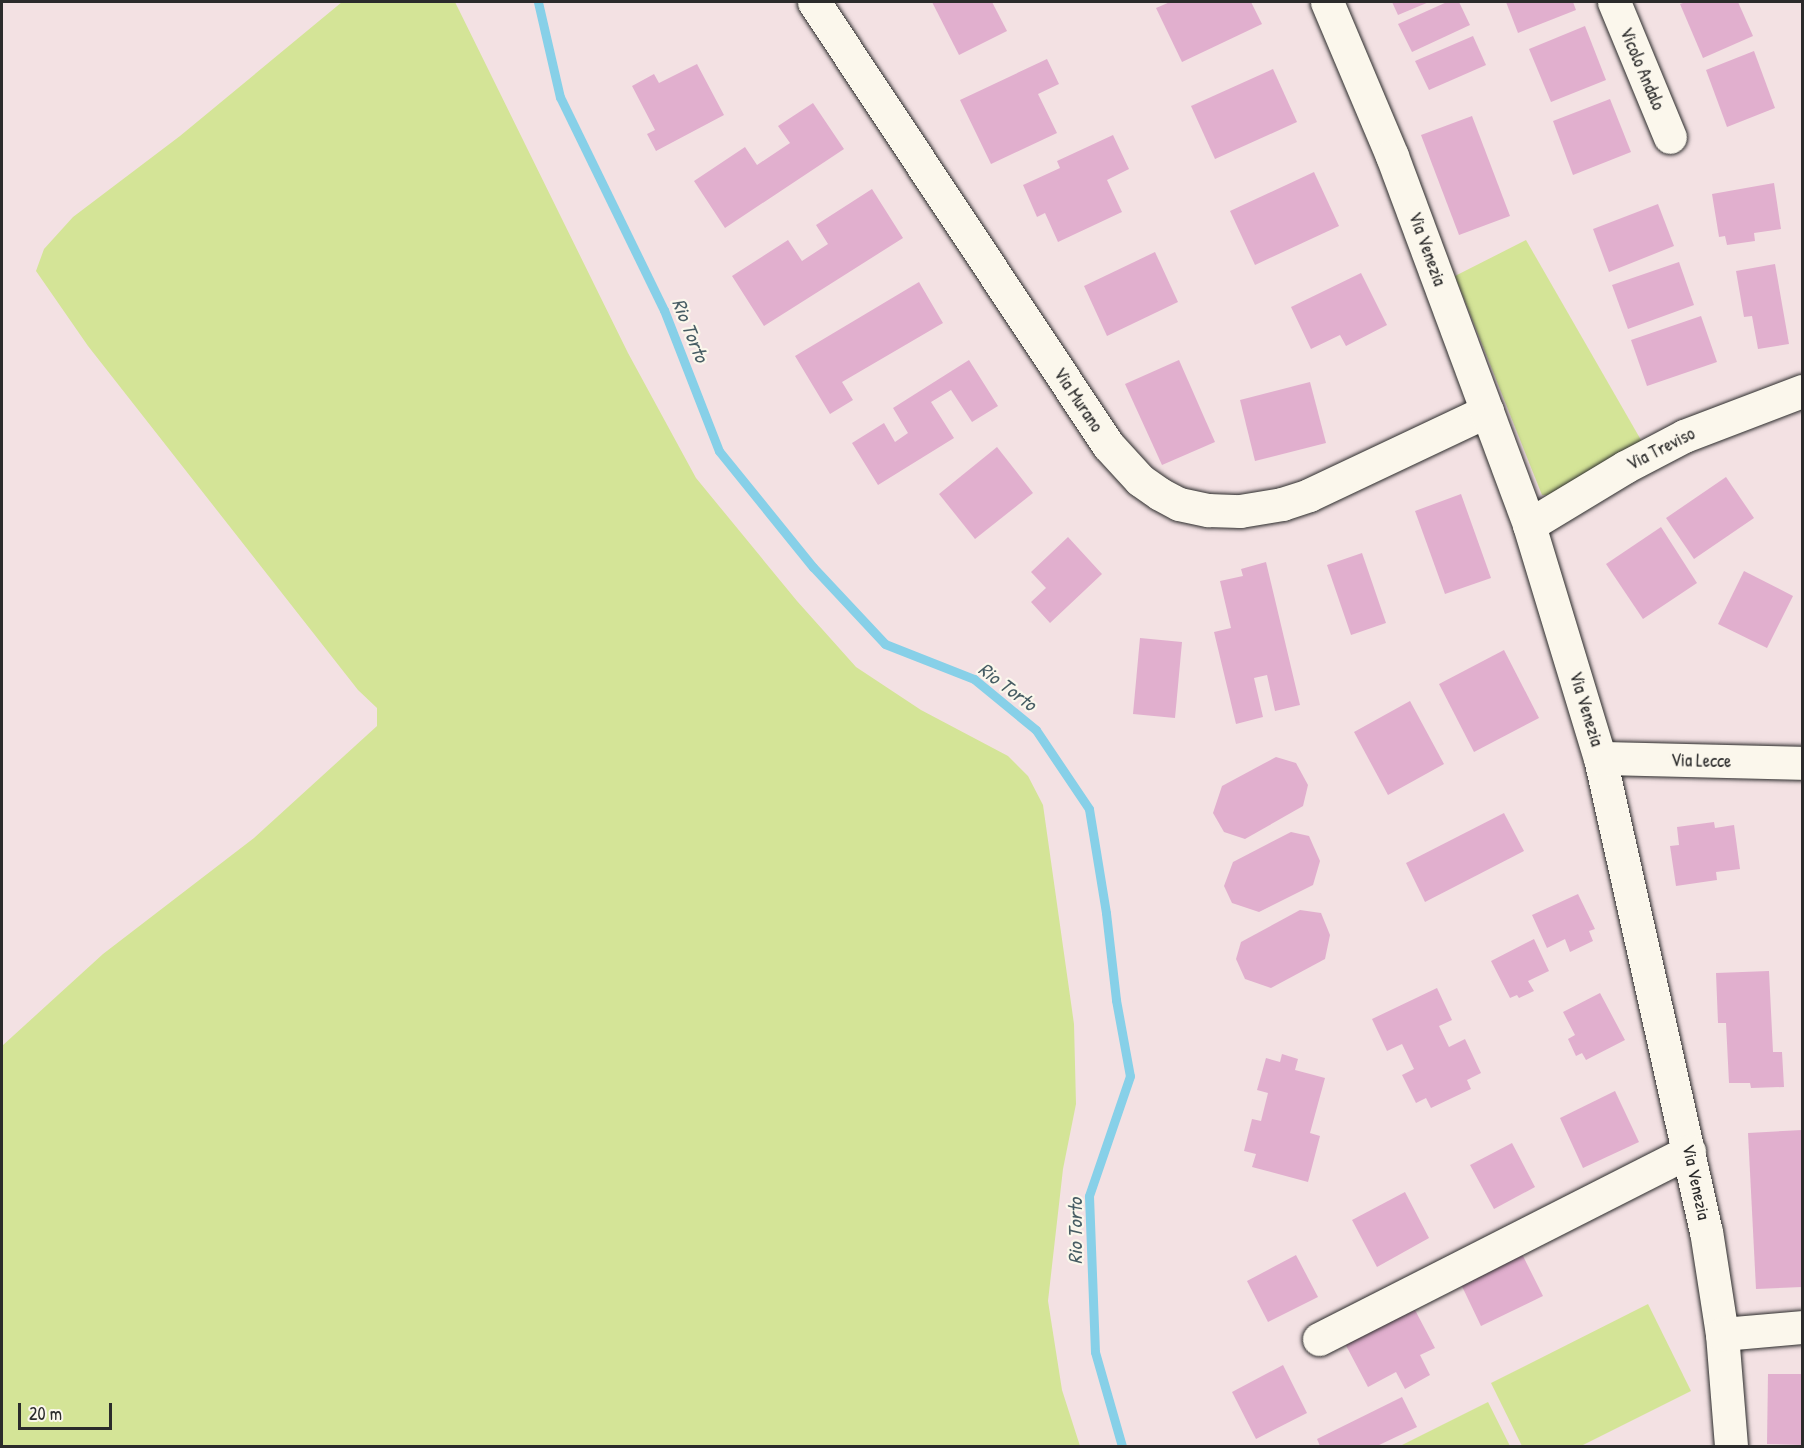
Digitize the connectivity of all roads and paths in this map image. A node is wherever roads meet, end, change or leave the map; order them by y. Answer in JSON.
{"nodes":[{"id":1,"x":814,"y":2,"type":"edge"},
{"id":2,"x":1327,"y":2,"type":"edge"},
{"id":3,"x":1614,"y":2,"type":"edge"},
{"id":4,"x":1670,"y":136,"type":"dead end"},
{"id":5,"x":1803,"y":391,"type":"edge"},
{"id":6,"x":1487,"y":411,"type":"junction"},
{"id":7,"x":1529,"y":525,"type":"junction"},
{"id":8,"x":1600,"y":758,"type":"junction"},
{"id":9,"x":1803,"y":763,"type":"edge"},
{"id":10,"x":1689,"y":1150,"type":"junction"},
{"id":11,"x":1803,"y":1327,"type":"edge"},
{"id":12,"x":1722,"y":1334,"type":"junction"},
{"id":13,"x":1319,"y":1339,"type":"dead end"},
{"id":14,"x":1731,"y":1446,"type":"edge"}],
"edges":[{"from":1,"to":6,"type":"street","name":"Via Murano"},
{"from":2,"to":6,"type":"street","name":"Via Venezia"},
{"from":3,"to":4,"type":"street","name":"Vicolo Andalo"},
{"from":5,"to":7,"type":"street","name":"Via Treviso"},
{"from":6,"to":7,"type":"street","name":"Via Venezia"},
{"from":7,"to":8,"type":"street","name":"Via Venezia"},
{"from":8,"to":9,"type":"street","name":"Via Lecce"},
{"from":8,"to":10,"type":"street","name":"Via Venezia"},
{"from":10,"to":12,"type":"street","name":"Via Venezia"},
{"from":10,"to":13,"type":"street"},
{"from":11,"to":12,"type":"street"},
{"from":12,"to":14,"type":"street","name":"Via Venezia"}]}
